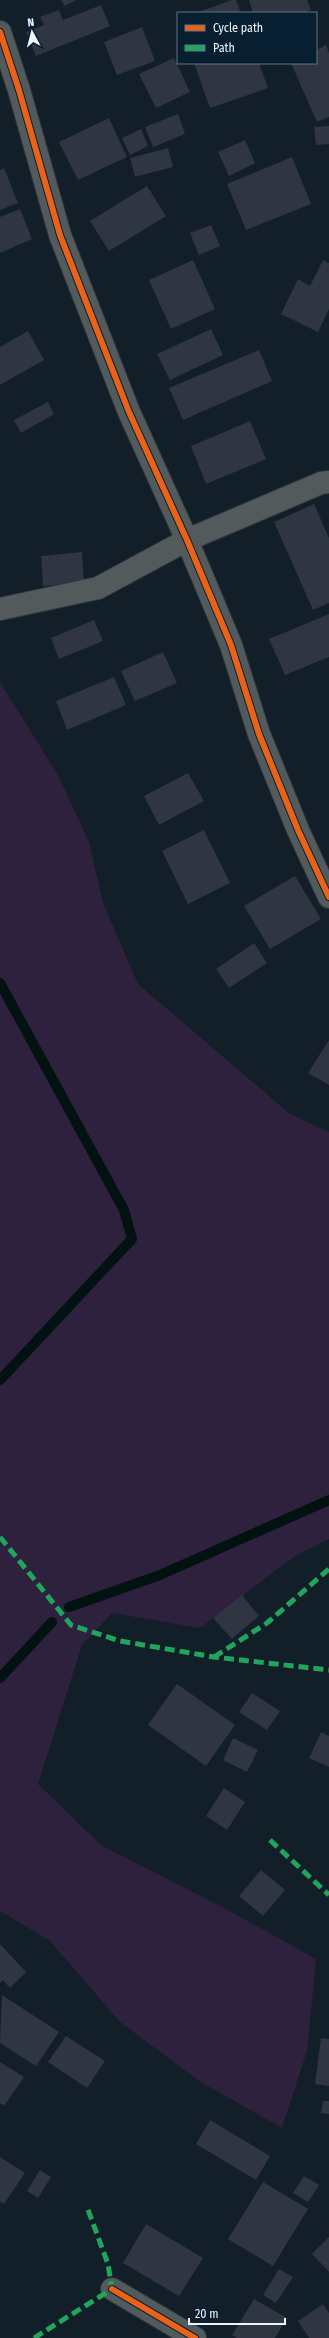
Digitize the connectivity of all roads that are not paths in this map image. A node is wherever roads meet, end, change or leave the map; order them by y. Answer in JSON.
{"nodes":[{"id":1,"x":0,"y":32,"type":"edge"},
{"id":2,"x":329,"y":482,"type":"edge"},
{"id":3,"x":187,"y":540,"type":"junction"},
{"id":4,"x":0,"y":609,"type":"edge"},
{"id":5,"x":329,"y":897,"type":"edge"},
{"id":6,"x":112,"y":2289,"type":"dead end"},
{"id":7,"x":195,"y":2338,"type":"edge"}],
"edges":[{"from":1,"to":3,"type":"street"},
{"from":2,"to":3,"type":"street"},
{"from":3,"to":4,"type":"street"},
{"from":3,"to":5,"type":"street"},
{"from":6,"to":7,"type":"street"}]}
